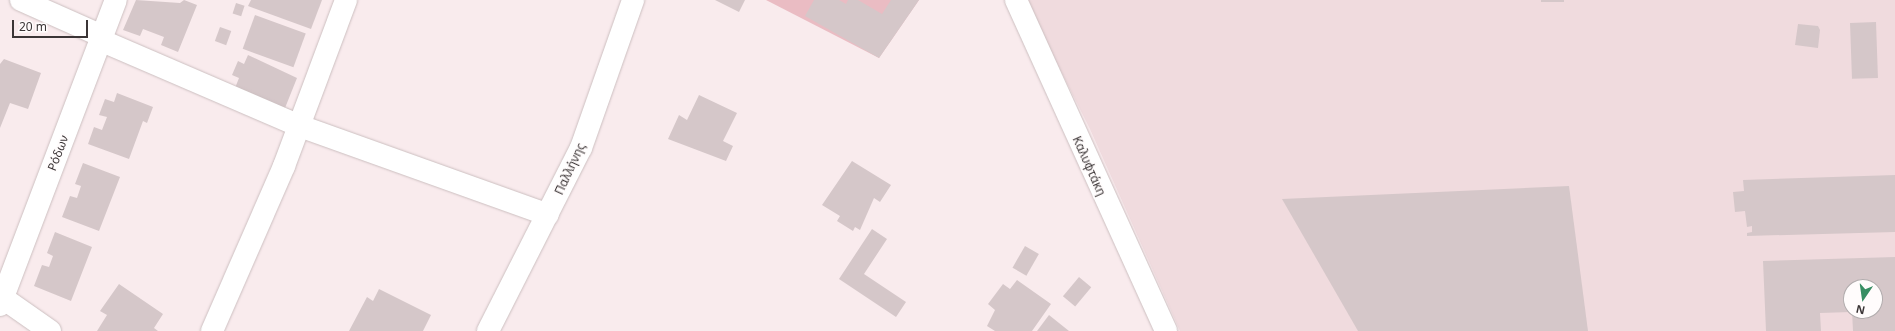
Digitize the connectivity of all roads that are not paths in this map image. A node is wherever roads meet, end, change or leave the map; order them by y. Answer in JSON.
{"nodes":[{"id":1,"x":21,"y":0,"type":"edge"},
{"id":2,"x":116,"y":0,"type":"edge"},
{"id":3,"x":346,"y":0,"type":"edge"},
{"id":4,"x":633,"y":0,"type":"edge"},
{"id":5,"x":1016,"y":0,"type":"edge"},
{"id":6,"x":101,"y":38,"type":"junction"},
{"id":7,"x":300,"y":126,"type":"junction"},
{"id":8,"x":548,"y":215,"type":"junction"},
{"id":9,"x":1,"y":300,"type":"edge"},
{"id":10,"x":50,"y":331,"type":"edge"},
{"id":11,"x":212,"y":331,"type":"edge"},
{"id":12,"x":488,"y":331,"type":"edge"},
{"id":13,"x":1166,"y":331,"type":"edge"}],
"edges":[{"from":1,"to":6,"type":"street"},
{"from":2,"to":6,"type":"street","name":"Ρόδων"},
{"from":3,"to":7,"type":"street"},
{"from":4,"to":8,"type":"street","name":"Παλλήνης"},
{"from":5,"to":13,"type":"street","name":"Καλυφτάκη"},
{"from":6,"to":7,"type":"street"},
{"from":6,"to":9,"type":"street","name":"Ρόδων"},
{"from":7,"to":8,"type":"street"},
{"from":7,"to":11,"type":"street"},
{"from":8,"to":12,"type":"street","name":"Παλλήνης"},
{"from":9,"to":10,"type":"street"}]}
